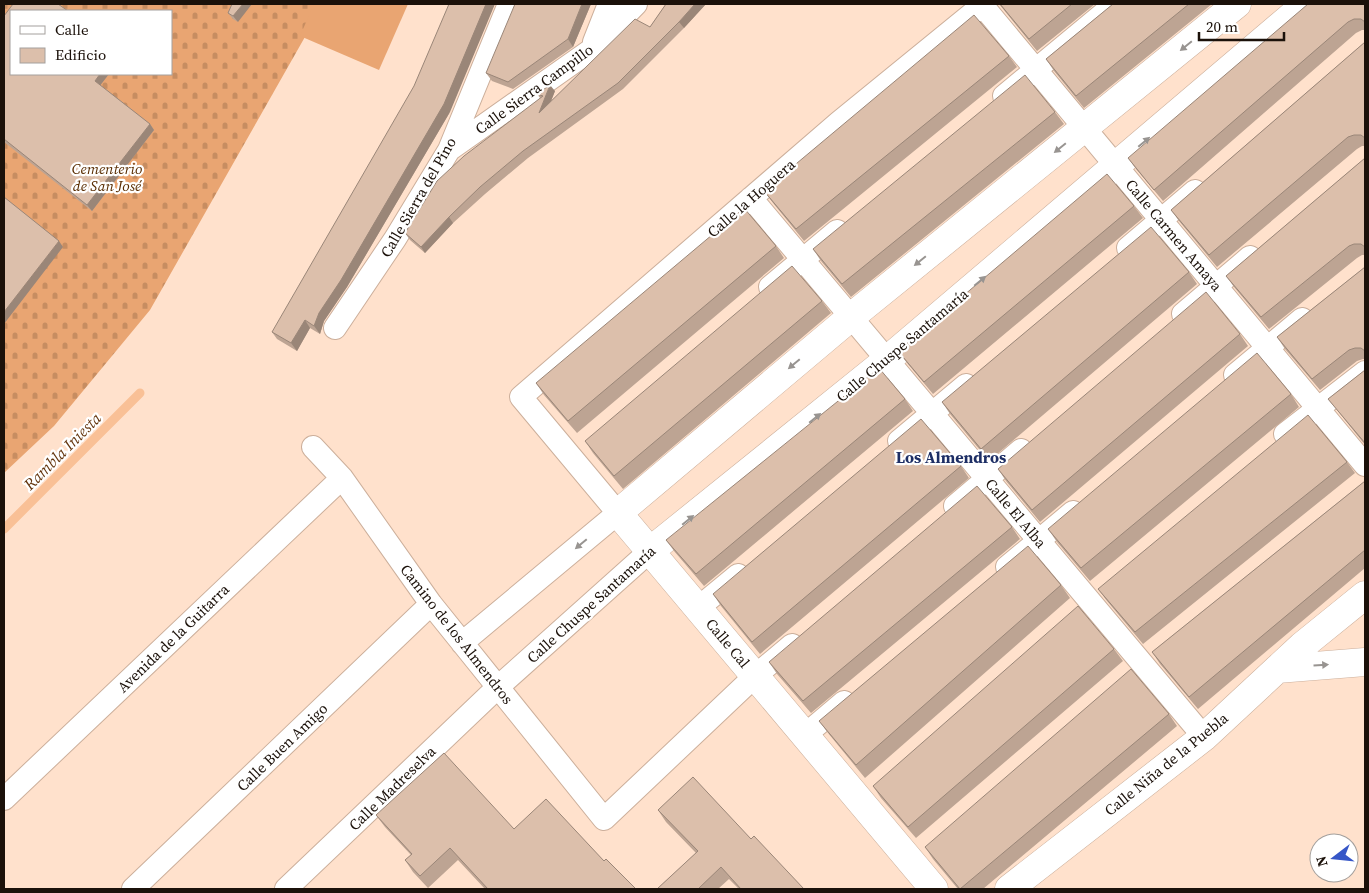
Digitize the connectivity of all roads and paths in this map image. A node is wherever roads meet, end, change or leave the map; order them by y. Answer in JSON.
{"nodes":[{"id":1,"x":509,"y":4,"type":"edge"},
{"id":2,"x":609,"y":4,"type":"edge"},
{"id":3,"x":636,"y":4,"type":"edge"},
{"id":4,"x":983,"y":4,"type":"edge"},
{"id":5,"x":1115,"y":4,"type":"edge"},
{"id":6,"x":1237,"y":4,"type":"edge"},
{"id":7,"x":1306,"y":4,"type":"edge"},
{"id":8,"x":591,"y":50,"type":"junction"},
{"id":9,"x":1036,"y":70,"type":"junction"},
{"id":10,"x":990,"y":107,"type":"edge"},
{"id":11,"x":1084,"y":128,"type":"junction"},
{"id":12,"x":448,"y":150,"type":"junction"},
{"id":13,"x":1116,"y":166,"type":"junction"},
{"id":14,"x":1214,"y":174,"type":"edge"},
{"id":15,"x":750,"y":198,"type":"junction"},
{"id":16,"x":855,"y":217,"type":"edge"},
{"id":17,"x":1161,"y":220,"type":"junction"},
{"id":18,"x":1268,"y":242,"type":"edge"},
{"id":19,"x":802,"y":260,"type":"junction"},
{"id":20,"x":1109,"y":264,"type":"edge"},
{"id":21,"x":1216,"y":286,"type":"junction"},
{"id":22,"x":757,"y":298,"type":"edge"},
{"id":23,"x":1320,"y":304,"type":"edge"},
{"id":24,"x":851,"y":317,"type":"junction"},
{"id":25,"x":1170,"y":325,"type":"edge"},
{"id":26,"x":335,"y":328,"type":"dead end"},
{"id":27,"x":1267,"y":347,"type":"junction"},
{"id":28,"x":886,"y":360,"type":"junction"},
{"id":29,"x":984,"y":370,"type":"edge"},
{"id":30,"x":1365,"y":372,"type":"edge"},
{"id":31,"x":1222,"y":386,"type":"edge"},
{"id":32,"x":521,"y":397,"type":"joint"},
{"id":33,"x":1318,"y":408,"type":"junction"},
{"id":34,"x":932,"y":414,"type":"junction"},
{"id":35,"x":1040,"y":434,"type":"edge"},
{"id":36,"x":1272,"y":446,"type":"edge"},
{"id":37,"x":313,"y":447,"type":"dead end"},
{"id":38,"x":886,"y":451,"type":"edge"},
{"id":39,"x":1365,"y":465,"type":"edge"},
{"id":40,"x":342,"y":478,"type":"junction"},
{"id":41,"x":987,"y":479,"type":"junction"},
{"id":42,"x":1085,"y":502,"type":"edge"},
{"id":43,"x":618,"y":513,"type":"junction"},
{"id":44,"x":942,"y":517,"type":"edge"},
{"id":45,"x":1039,"y":540,"type":"junction"},
{"id":46,"x":650,"y":551,"type":"junction"},
{"id":47,"x":751,"y":564,"type":"edge"},
{"id":48,"x":994,"y":578,"type":"edge"},
{"id":49,"x":431,"y":604,"type":"junction"},
{"id":50,"x":1362,"y":604,"type":"edge"},
{"id":51,"x":698,"y":608,"type":"junction"},
{"id":52,"x":808,"y":631,"type":"edge"},
{"id":53,"x":462,"y":643,"type":"junction"},
{"id":54,"x":1365,"y":662,"type":"edge"},
{"id":55,"x":1277,"y":669,"type":"junction"},
{"id":56,"x":755,"y":676,"type":"junction"},
{"id":57,"x":498,"y":687,"type":"junction"},
{"id":58,"x":858,"y":691,"type":"edge"},
{"id":59,"x":805,"y":735,"type":"junction"},
{"id":60,"x":1204,"y":737,"type":"junction"},
{"id":61,"x":4,"y":799,"type":"edge"},
{"id":62,"x":133,"y":889,"type":"edge"},
{"id":63,"x":286,"y":889,"type":"edge"},
{"id":64,"x":934,"y":889,"type":"edge"},
{"id":65,"x":1009,"y":889,"type":"edge"}],
"edges":[{"from":1,"to":12,"type":"street","name":"Calle Sierra del Pino"},
{"from":2,"to":8,"type":"street"},
{"from":3,"to":8,"type":"street","name":"Calle Sierra Campillo"},
{"from":4,"to":9,"type":"street","name":"Calle Carmen Amaya"},
{"from":4,"to":15,"type":"street","name":"Calle la Hoguera"},
{"from":5,"to":9,"type":"street"},
{"from":6,"to":11,"type":"street","one_way":true},
{"from":13,"to":7,"type":"street","name":"Calle Chuspe Santamaría","one_way":true},
{"from":8,"to":12,"type":"street","name":"Calle Sierra Campillo"},
{"from":9,"to":10,"type":"street"},
{"from":9,"to":11,"type":"street","name":"Calle Carmen Amaya"},
{"from":11,"to":13,"type":"street","name":"Calle Carmen Amaya"},
{"from":11,"to":24,"type":"street","one_way":true},
{"from":12,"to":26,"type":"street","name":"Calle Sierra del Pino"},
{"from":13,"to":17,"type":"street","name":"Calle Carmen Amaya"},
{"from":28,"to":13,"type":"street","name":"Calle Chuspe Santamaría","one_way":true},
{"from":14,"to":17,"type":"street"},
{"from":15,"to":19,"type":"street","name":"Calle El Alba"},
{"from":15,"to":32,"type":"street","name":"Calle la Hoguera"},
{"from":16,"to":19,"type":"street"},
{"from":17,"to":20,"type":"street"},
{"from":17,"to":21,"type":"street","name":"Calle Carmen Amaya"},
{"from":18,"to":21,"type":"street"},
{"from":19,"to":22,"type":"street"},
{"from":19,"to":24,"type":"street","name":"Calle El Alba"},
{"from":21,"to":25,"type":"street"},
{"from":21,"to":27,"type":"street","name":"Calle Carmen Amaya"},
{"from":23,"to":27,"type":"street"},
{"from":24,"to":28,"type":"street","name":"Calle El Alba"},
{"from":24,"to":43,"type":"street","one_way":true},
{"from":27,"to":31,"type":"street"},
{"from":27,"to":33,"type":"street","name":"Calle Carmen Amaya"},
{"from":28,"to":34,"type":"street","name":"Calle El Alba"},
{"from":46,"to":28,"type":"street","name":"Calle Chuspe Santamaría","one_way":true},
{"from":29,"to":34,"type":"street"},
{"from":30,"to":33,"type":"street"},
{"from":32,"to":43,"type":"street","name":"Calle Cal"},
{"from":33,"to":36,"type":"street"},
{"from":33,"to":39,"type":"street","name":"Calle Carmen Amaya"},
{"from":34,"to":38,"type":"street"},
{"from":34,"to":41,"type":"street","name":"Calle El Alba"},
{"from":35,"to":41,"type":"street"},
{"from":37,"to":40,"type":"street","name":"Camino de los Almendros"},
{"from":40,"to":49,"type":"street","name":"Camino de los Almendros"},
{"from":40,"to":61,"type":"street","name":"Avenida de la Guitarra"},
{"from":41,"to":44,"type":"street"},
{"from":41,"to":45,"type":"street","name":"Calle El Alba"},
{"from":42,"to":45,"type":"street"},
{"from":43,"to":46,"type":"street","name":"Calle Cal"},
{"from":43,"to":53,"type":"street","one_way":true},
{"from":45,"to":48,"type":"street"},
{"from":45,"to":60,"type":"street","name":"Calle El Alba"},
{"from":46,"to":51,"type":"street","name":"Calle Cal"},
{"from":46,"to":57,"type":"street","name":"Calle Chuspe Santamaría"},
{"from":47,"to":51,"type":"street"},
{"from":49,"to":53,"type":"street","name":"Camino de los Almendros"},
{"from":49,"to":62,"type":"street","name":"Calle Buen Amigo"},
{"from":50,"to":55,"type":"street","name":"Calle Niña de la Puebla"},
{"from":51,"to":56,"type":"street","name":"Calle Cal"},
{"from":52,"to":56,"type":"street"},
{"from":53,"to":57,"type":"street","name":"Camino de los Almendros"},
{"from":55,"to":54,"type":"street","one_way":true},
{"from":55,"to":60,"type":"street","name":"Calle Niña de la Puebla"},
{"from":56,"to":57,"type":"street","name":"Camino de los Almendros"},
{"from":56,"to":59,"type":"street","name":"Calle Cal"},
{"from":57,"to":63,"type":"street","name":"Calle Madreselva"},
{"from":58,"to":59,"type":"street"},
{"from":59,"to":64,"type":"street","name":"Calle Cal"},
{"from":60,"to":65,"type":"street","name":"Calle Niña de la Puebla"}]}
